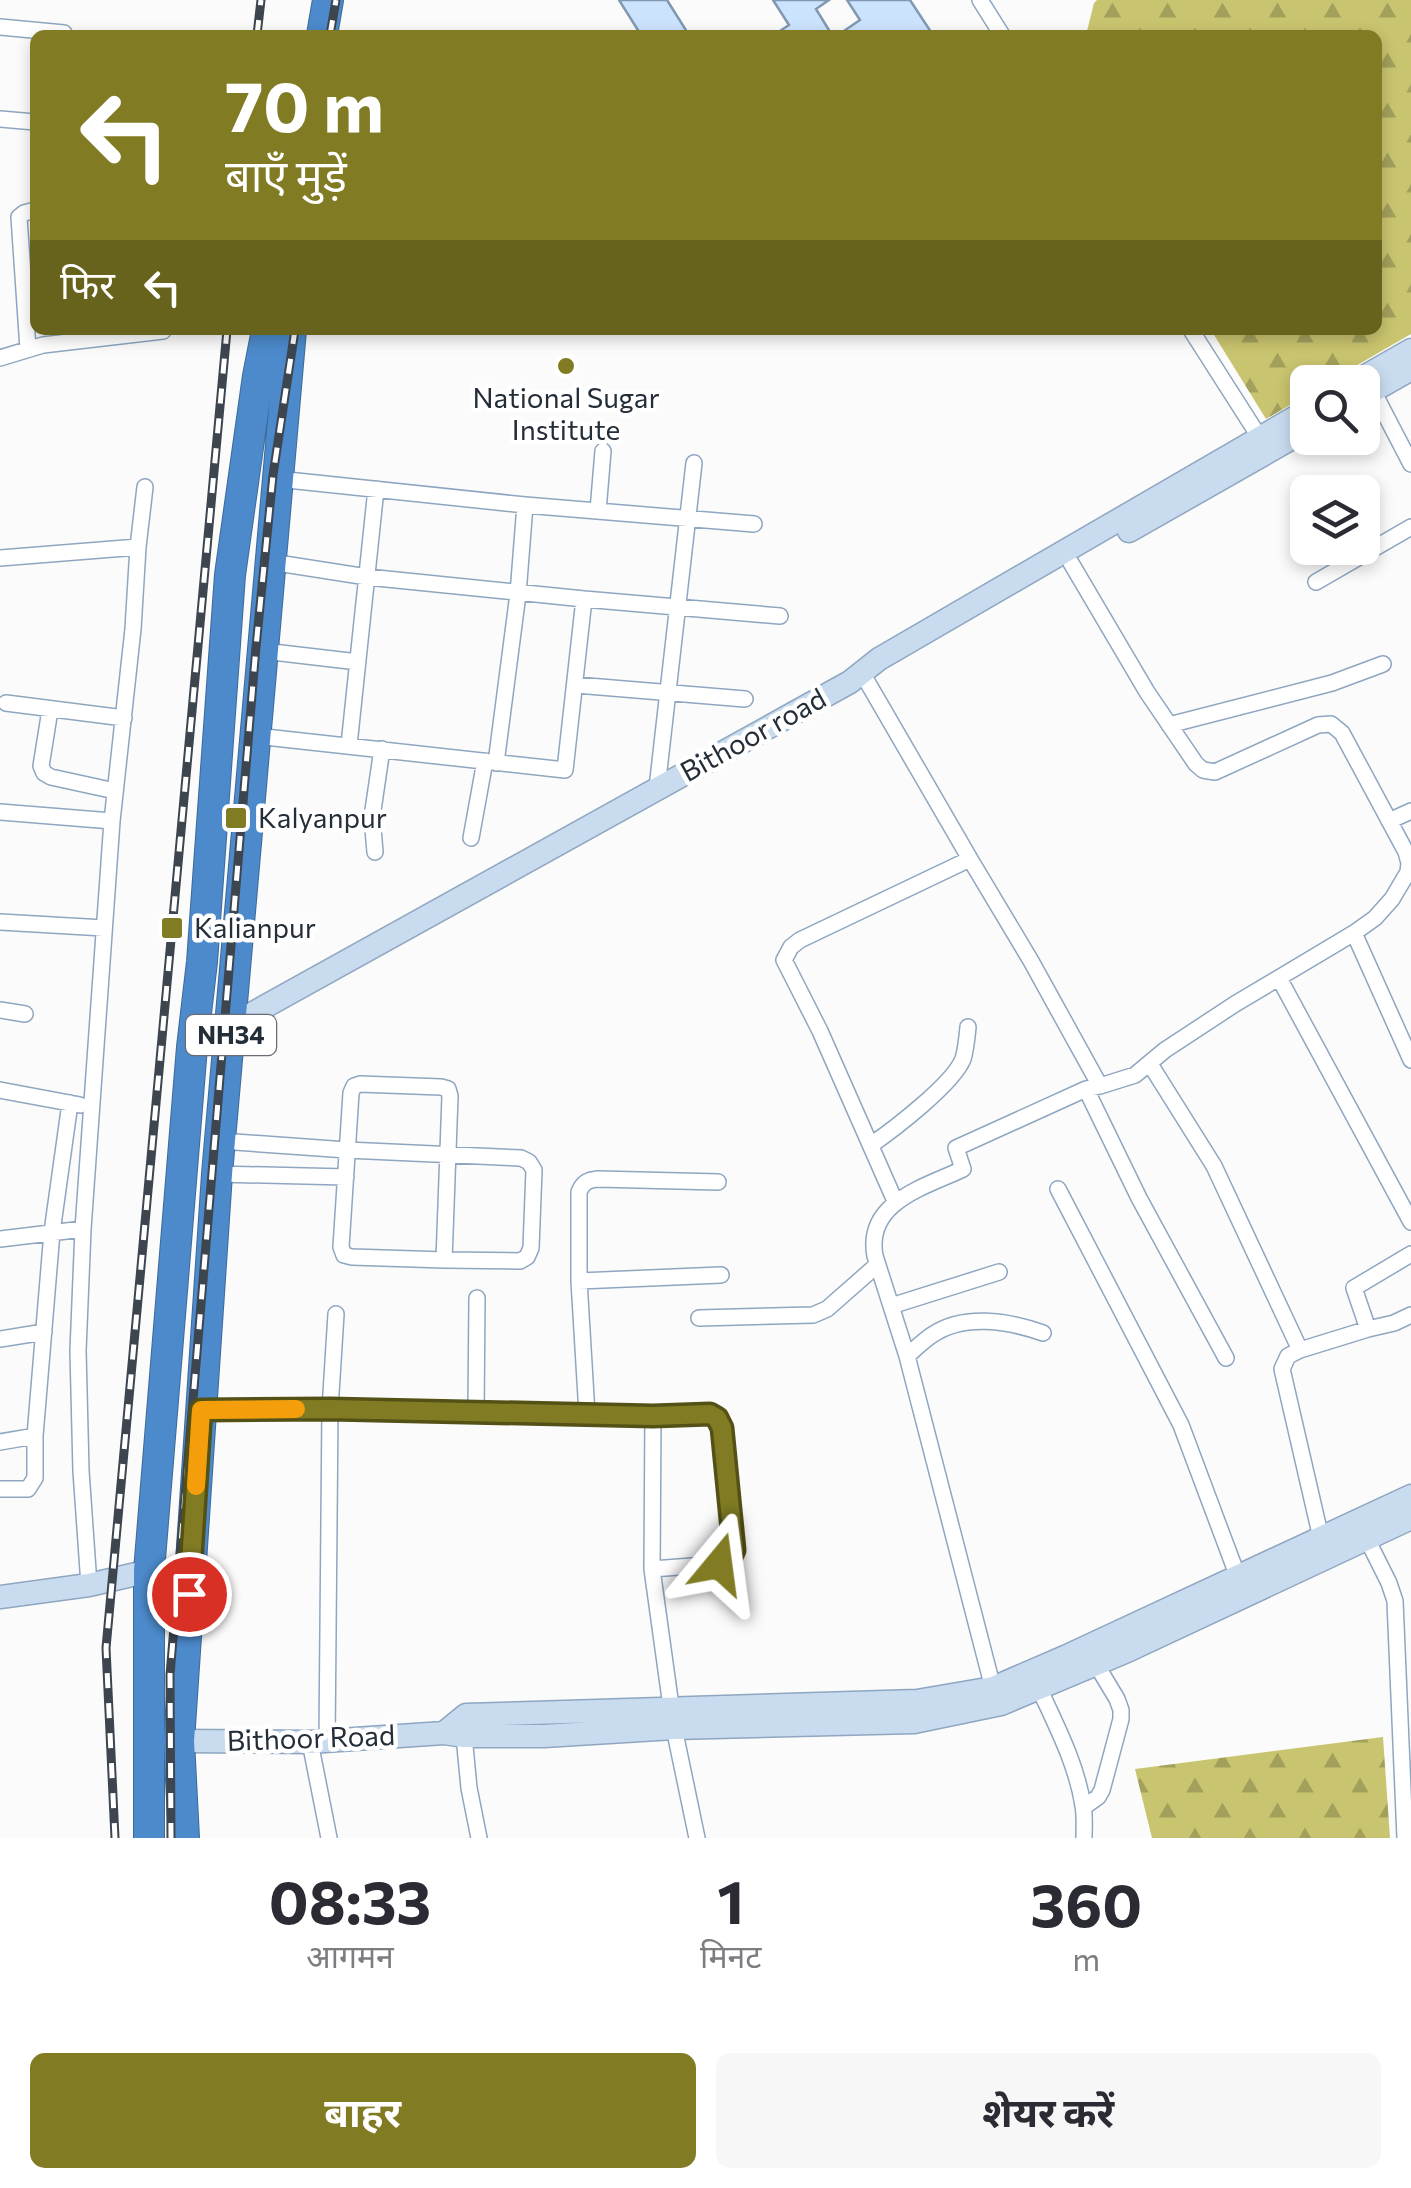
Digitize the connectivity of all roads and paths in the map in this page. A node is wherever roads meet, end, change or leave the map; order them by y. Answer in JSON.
{"nodes":[{"id":1,"x":328,"y":0,"type":"edge"},
{"id":2,"x":348,"y":0,"type":"edge"},
{"id":3,"x":980,"y":0,"type":"edge"},
{"id":4,"x":0,"y":27,"type":"edge"},
{"id":5,"x":32,"y":30,"type":"edge"},
{"id":6,"x":323,"y":30,"type":"edge"},
{"id":7,"x":343,"y":30,"type":"edge"},
{"id":8,"x":999,"y":30,"type":"edge"},
{"id":9,"x":0,"y":118,"type":"edge"},
{"id":10,"x":30,"y":121,"type":"edge"},
{"id":11,"x":30,"y":211,"type":"edge"},
{"id":12,"x":30,"y":316,"type":"edge"},
{"id":13,"x":133,"y":335,"type":"edge"},
{"id":14,"x":266,"y":335,"type":"edge"},
{"id":15,"x":291,"y":335,"type":"edge"},
{"id":16,"x":1194,"y":335,"type":"edge"},
{"id":17,"x":28,"y":349,"type":"junction"},
{"id":18,"x":1411,"y":350,"type":"edge"},
{"id":19,"x":0,"y":358,"type":"edge"},
{"id":20,"x":1411,"y":368,"type":"edge"},
{"id":21,"x":1380,"y":376,"type":"edge"},
{"id":22,"x":1380,"y":382,"type":"edge"},
{"id":23,"x":1380,"y":416,"type":"edge"},
{"id":24,"x":1290,"y":420,"type":"edge"},
{"id":25,"x":1260,"y":438,"type":"junction"},
{"id":26,"x":1290,"y":439,"type":"edge"},
{"id":27,"x":602,"y":451,"type":"dead end"},
{"id":28,"x":694,"y":463,"type":"dead end"},
{"id":29,"x":1411,"y":464,"type":"edge"},
{"id":30,"x":278,"y":479,"type":"junction"},
{"id":31,"x":144,"y":486,"type":"dead end"},
{"id":32,"x":376,"y":490,"type":"junction"},
{"id":33,"x":525,"y":505,"type":"junction"},
{"id":34,"x":598,"y":512,"type":"junction"},
{"id":35,"x":688,"y":519,"type":"junction"},
{"id":36,"x":754,"y":524,"type":"dead end"},
{"id":37,"x":1411,"y":527,"type":"edge"},
{"id":38,"x":138,"y":548,"type":"junction"},
{"id":39,"x":0,"y":558,"type":"edge"},
{"id":40,"x":272,"y":562,"type":"junction"},
{"id":41,"x":1072,"y":562,"type":"junction"},
{"id":42,"x":367,"y":577,"type":"junction"},
{"id":43,"x":1316,"y":582,"type":"dead end"},
{"id":44,"x":518,"y":594,"type":"junction"},
{"id":45,"x":584,"y":600,"type":"junction"},
{"id":46,"x":678,"y":606,"type":"junction"},
{"id":47,"x":780,"y":616,"type":"dead end"},
{"id":48,"x":264,"y":651,"type":"junction"},
{"id":49,"x":358,"y":662,"type":"junction"},
{"id":50,"x":1383,"y":664,"type":"dead end"},
{"id":51,"x":857,"y":680,"type":"junction"},
{"id":52,"x":576,"y":684,"type":"junction"},
{"id":53,"x":666,"y":693,"type":"junction"},
{"id":54,"x":745,"y":699,"type":"dead end"},
{"id":55,"x":6,"y":703,"type":"dead end"},
{"id":56,"x":50,"y":710,"type":"junction"},
{"id":57,"x":124,"y":718,"type":"junction"},
{"id":58,"x":1169,"y":726,"type":"junction"},
{"id":59,"x":256,"y":736,"type":"junction"},
{"id":60,"x":349,"y":745,"type":"junction"},
{"id":61,"x":382,"y":749,"type":"junction"},
{"id":62,"x":491,"y":762,"type":"junction"},
{"id":63,"x":657,"y":788,"type":"junction"},
{"id":64,"x":116,"y":791,"type":"junction"},
{"id":65,"x":0,"y":812,"type":"edge"},
{"id":66,"x":1411,"y":812,"type":"edge"},
{"id":67,"x":112,"y":822,"type":"junction"},
{"id":68,"x":1390,"y":822,"type":"junction"},
{"id":69,"x":471,"y":838,"type":"dead end"},
{"id":70,"x":375,"y":852,"type":"dead end"},
{"id":71,"x":970,"y":860,"type":"junction"},
{"id":72,"x":0,"y":922,"type":"edge"},
{"id":73,"x":104,"y":928,"type":"junction"},
{"id":74,"x":1354,"y":933,"type":"junction"},
{"id":75,"x":1279,"y":978,"type":"junction"},
{"id":76,"x":0,"y":1010,"type":"edge"},
{"id":77,"x":25,"y":1014,"type":"dead end"},
{"id":78,"x":232,"y":1026,"type":"junction"},
{"id":79,"x":968,"y":1027,"type":"dead end"},
{"id":80,"x":192,"y":1047,"type":"junction"},
{"id":81,"x":1411,"y":1060,"type":"edge"},
{"id":82,"x":1150,"y":1064,"type":"junction"},
{"id":83,"x":1093,"y":1087,"type":"junction"},
{"id":84,"x":0,"y":1090,"type":"edge"},
{"id":85,"x":70,"y":1104,"type":"junction"},
{"id":86,"x":90,"y":1107,"type":"junction"},
{"id":87,"x":221,"y":1141,"type":"junction"},
{"id":88,"x":871,"y":1146,"type":"junction"},
{"id":89,"x":347,"y":1150,"type":"junction"},
{"id":90,"x":446,"y":1154,"type":"junction"},
{"id":91,"x":217,"y":1174,"type":"junction"},
{"id":92,"x":346,"y":1178,"type":"junction"},
{"id":93,"x":718,"y":1182,"type":"dead end"},
{"id":94,"x":1058,"y":1189,"type":"dead end"},
{"id":95,"x":895,"y":1201,"type":"junction"},
{"id":96,"x":1411,"y":1222,"type":"edge"},
{"id":97,"x":82,"y":1229,"type":"junction"},
{"id":98,"x":52,"y":1232,"type":"junction"},
{"id":99,"x":0,"y":1239,"type":"edge"},
{"id":100,"x":1411,"y":1254,"type":"edge"},
{"id":101,"x":444,"y":1260,"type":"junction"},
{"id":102,"x":878,"y":1265,"type":"junction"},
{"id":103,"x":1000,"y":1272,"type":"dead end"},
{"id":104,"x":721,"y":1275,"type":"dead end"},
{"id":105,"x":579,"y":1280,"type":"junction"},
{"id":106,"x":477,"y":1298,"type":"dead end"},
{"id":107,"x":891,"y":1306,"type":"junction"},
{"id":108,"x":336,"y":1314,"type":"dead end"},
{"id":109,"x":1411,"y":1315,"type":"edge"},
{"id":110,"x":698,"y":1318,"type":"dead end"},
{"id":111,"x":1368,"y":1328,"type":"junction"},
{"id":112,"x":44,"y":1332,"type":"junction"},
{"id":113,"x":1043,"y":1333,"type":"dead end"},
{"id":114,"x":0,"y":1339,"type":"edge"},
{"id":115,"x":1300,"y":1350,"type":"junction"},
{"id":116,"x":907,"y":1356,"type":"junction"},
{"id":117,"x":1226,"y":1358,"type":"dead end"},
{"id":118,"x":330,"y":1409,"type":"junction"},
{"id":119,"x":201,"y":1410,"type":"junction"},
{"id":120,"x":476,"y":1412,"type":"junction"},
{"id":121,"x":587,"y":1414,"type":"junction"},
{"id":122,"x":653,"y":1416,"type":"junction"},
{"id":123,"x":35,"y":1436,"type":"junction"},
{"id":124,"x":0,"y":1442,"type":"edge"},
{"id":125,"x":0,"y":1489,"type":"edge"},
{"id":126,"x":1411,"y":1496,"type":"edge"},
{"id":127,"x":1411,"y":1518,"type":"edge"},
{"id":128,"x":1363,"y":1530,"type":"junction"},
{"id":129,"x":1322,"y":1538,"type":"junction"},
{"id":130,"x":652,"y":1569,"type":"junction"},
{"id":131,"x":150,"y":1571,"type":"junction"},
{"id":132,"x":1238,"y":1577,"type":"junction"},
{"id":133,"x":88,"y":1585,"type":"junction"},
{"id":134,"x":0,"y":1597,"type":"edge"},
{"id":135,"x":1096,"y":1664,"type":"junction"},
{"id":136,"x":992,"y":1688,"type":"junction"},
{"id":137,"x":1039,"y":1688,"type":"junction"},
{"id":138,"x":672,"y":1719,"type":"junction"},
{"id":139,"x":454,"y":1734,"type":"junction"},
{"id":140,"x":179,"y":1741,"type":"junction"},
{"id":141,"x":318,"y":1742,"type":"junction"},
{"id":142,"x":1084,"y":1808,"type":"junction"},
{"id":143,"x":149,"y":1838,"type":"edge"},
{"id":144,"x":184,"y":1838,"type":"edge"},
{"id":145,"x":329,"y":1838,"type":"edge"},
{"id":146,"x":480,"y":1838,"type":"edge"},
{"id":147,"x":696,"y":1838,"type":"edge"},
{"id":148,"x":1084,"y":1838,"type":"edge"},
{"id":149,"x":1406,"y":1838,"type":"edge"}],
"edges":[{"from":1,"to":6,"type":"highway"},
{"from":2,"to":7,"type":"highway"},
{"from":3,"to":8,"type":"street"},
{"from":4,"to":5,"type":"street"},
{"from":9,"to":10,"type":"street"},
{"from":11,"to":12,"type":"street"},
{"from":12,"to":17,"type":"street"},
{"from":13,"to":17,"type":"street"},
{"from":14,"to":80,"type":"highway","number":"NH34"},
{"from":15,"to":30,"type":"highway","number":"NH34"},
{"from":16,"to":25,"type":"street"},
{"from":17,"to":19,"type":"street"},
{"from":18,"to":21,"type":"street"},
{"from":20,"to":22,"type":"street"},
{"from":23,"to":29,"type":"street"},
{"from":24,"to":25,"type":"street","name":"Bithoor road"},
{"from":25,"to":51,"type":"street","name":"Bithoor road"},
{"from":26,"to":41,"type":"street"},
{"from":27,"to":34,"type":"street"},
{"from":28,"to":35,"type":"street"},
{"from":30,"to":32,"type":"street"},
{"from":30,"to":40,"type":"highway","number":"NH34"},
{"from":31,"to":38,"type":"street"},
{"from":32,"to":33,"type":"street"},
{"from":32,"to":42,"type":"street"},
{"from":33,"to":34,"type":"street"},
{"from":33,"to":44,"type":"street"},
{"from":34,"to":35,"type":"street"},
{"from":35,"to":36,"type":"street"},
{"from":35,"to":46,"type":"street"},
{"from":37,"to":43,"type":"street"},
{"from":38,"to":39,"type":"street"},
{"from":38,"to":57,"type":"street"},
{"from":40,"to":42,"type":"street"},
{"from":40,"to":48,"type":"highway","number":"NH34"},
{"from":41,"to":51,"type":"street"},
{"from":41,"to":58,"type":"street"},
{"from":42,"to":44,"type":"street"},
{"from":42,"to":49,"type":"street"},
{"from":44,"to":45,"type":"street"},
{"from":44,"to":62,"type":"street"},
{"from":45,"to":46,"type":"street"},
{"from":45,"to":52,"type":"street"},
{"from":46,"to":47,"type":"street"},
{"from":46,"to":53,"type":"street"},
{"from":48,"to":49,"type":"street"},
{"from":48,"to":59,"type":"highway","number":"NH34"},
{"from":49,"to":60,"type":"street"},
{"from":50,"to":58,"type":"street"},
{"from":51,"to":63,"type":"street","name":"Bithoor road"},
{"from":51,"to":71,"type":"street"},
{"from":52,"to":53,"type":"street"},
{"from":52,"to":62,"type":"street"},
{"from":53,"to":54,"type":"street"},
{"from":53,"to":63,"type":"street"},
{"from":55,"to":56,"type":"street"},
{"from":56,"to":57,"type":"street"},
{"from":56,"to":64,"type":"street"},
{"from":57,"to":64,"type":"street"},
{"from":58,"to":68,"type":"street"},
{"from":59,"to":60,"type":"street"},
{"from":59,"to":78,"type":"highway","number":"NH34"},
{"from":60,"to":61,"type":"street"},
{"from":61,"to":62,"type":"street"},
{"from":61,"to":70,"type":"street"},
{"from":62,"to":69,"type":"street"},
{"from":63,"to":78,"type":"street","name":"Bithoor road"},
{"from":64,"to":67,"type":"street"},
{"from":65,"to":67,"type":"street"},
{"from":66,"to":68,"type":"street"},
{"from":67,"to":73,"type":"street"},
{"from":68,"to":74,"type":"street"},
{"from":71,"to":83,"type":"street"},
{"from":71,"to":88,"type":"street"},
{"from":72,"to":73,"type":"street"},
{"from":73,"to":86,"type":"street"},
{"from":74,"to":75,"type":"street"},
{"from":74,"to":81,"type":"street"},
{"from":75,"to":82,"type":"street"},
{"from":75,"to":96,"type":"street"},
{"from":76,"to":77,"type":"street"},
{"from":78,"to":80,"type":"street","name":"Bithoor road"},
{"from":78,"to":87,"type":"highway","number":"NH34"},
{"from":79,"to":88,"type":"street"},
{"from":80,"to":131,"type":"highway","number":"NH34"},
{"from":82,"to":83,"type":"street"},
{"from":82,"to":115,"type":"street"},
{"from":83,"to":95,"type":"street"},
{"from":83,"to":117,"type":"street"},
{"from":84,"to":85,"type":"street"},
{"from":85,"to":86,"type":"street"},
{"from":85,"to":98,"type":"street"},
{"from":86,"to":97,"type":"street"},
{"from":87,"to":89,"type":"street"},
{"from":87,"to":91,"type":"highway","number":"NH34"},
{"from":88,"to":95,"type":"street"},
{"from":89,"to":90,"type":"street"},
{"from":89,"to":90,"type":"street"},
{"from":89,"to":92,"type":"street"},
{"from":90,"to":101,"type":"street"},
{"from":90,"to":101,"type":"street"},
{"from":91,"to":92,"type":"street"},
{"from":91,"to":119,"type":"highway","number":"NH34"},
{"from":92,"to":101,"type":"street"},
{"from":93,"to":105,"type":"street"},
{"from":94,"to":132,"type":"street"},
{"from":95,"to":102,"type":"street"},
{"from":97,"to":98,"type":"street"},
{"from":97,"to":133,"type":"street"},
{"from":98,"to":99,"type":"street"},
{"from":98,"to":112,"type":"street"},
{"from":100,"to":111,"type":"street"},
{"from":102,"to":107,"type":"street"},
{"from":102,"to":110,"type":"street"},
{"from":103,"to":107,"type":"street"},
{"from":104,"to":105,"type":"street"},
{"from":105,"to":121,"type":"street"},
{"from":106,"to":120,"type":"street"},
{"from":107,"to":116,"type":"street"},
{"from":108,"to":118,"type":"street"},
{"from":109,"to":111,"type":"street"},
{"from":111,"to":115,"type":"street"},
{"from":112,"to":114,"type":"street"},
{"from":112,"to":123,"type":"street"},
{"from":113,"to":116,"type":"street"},
{"from":115,"to":129,"type":"street"},
{"from":116,"to":136,"type":"street"},
{"from":118,"to":119,"type":"street"},
{"from":118,"to":120,"type":"street"},
{"from":118,"to":141,"type":"street"},
{"from":119,"to":140,"type":"highway","number":"NH34"},
{"from":120,"to":121,"type":"street"},
{"from":121,"to":122,"type":"street"},
{"from":122,"to":130,"type":"street"},
{"from":122,"to":130,"type":"street"},
{"from":123,"to":124,"type":"street"},
{"from":123,"to":125,"type":"street"},
{"from":126,"to":128,"type":"street"},
{"from":127,"to":128,"type":"street"},
{"from":128,"to":129,"type":"street"},
{"from":128,"to":135,"type":"street"},
{"from":128,"to":149,"type":"street"},
{"from":129,"to":132,"type":"street"},
{"from":130,"to":138,"type":"street"},
{"from":131,"to":133,"type":"street"},
{"from":131,"to":143,"type":"highway","number":"NH34"},
{"from":132,"to":136,"type":"street"},
{"from":133,"to":134,"type":"street"},
{"from":135,"to":137,"type":"street"},
{"from":135,"to":142,"type":"street"},
{"from":136,"to":138,"type":"street"},
{"from":137,"to":138,"type":"street"},
{"from":137,"to":142,"type":"street"},
{"from":138,"to":139,"type":"street","name":"Bithoor Road"},
{"from":138,"to":147,"type":"street"},
{"from":139,"to":141,"type":"street","name":"Bithoor Road"},
{"from":139,"to":146,"type":"street"},
{"from":140,"to":141,"type":"street","name":"Bithoor Road"},
{"from":140,"to":144,"type":"highway","number":"NH34"},
{"from":141,"to":145,"type":"street"},
{"from":142,"to":148,"type":"street"}]}
